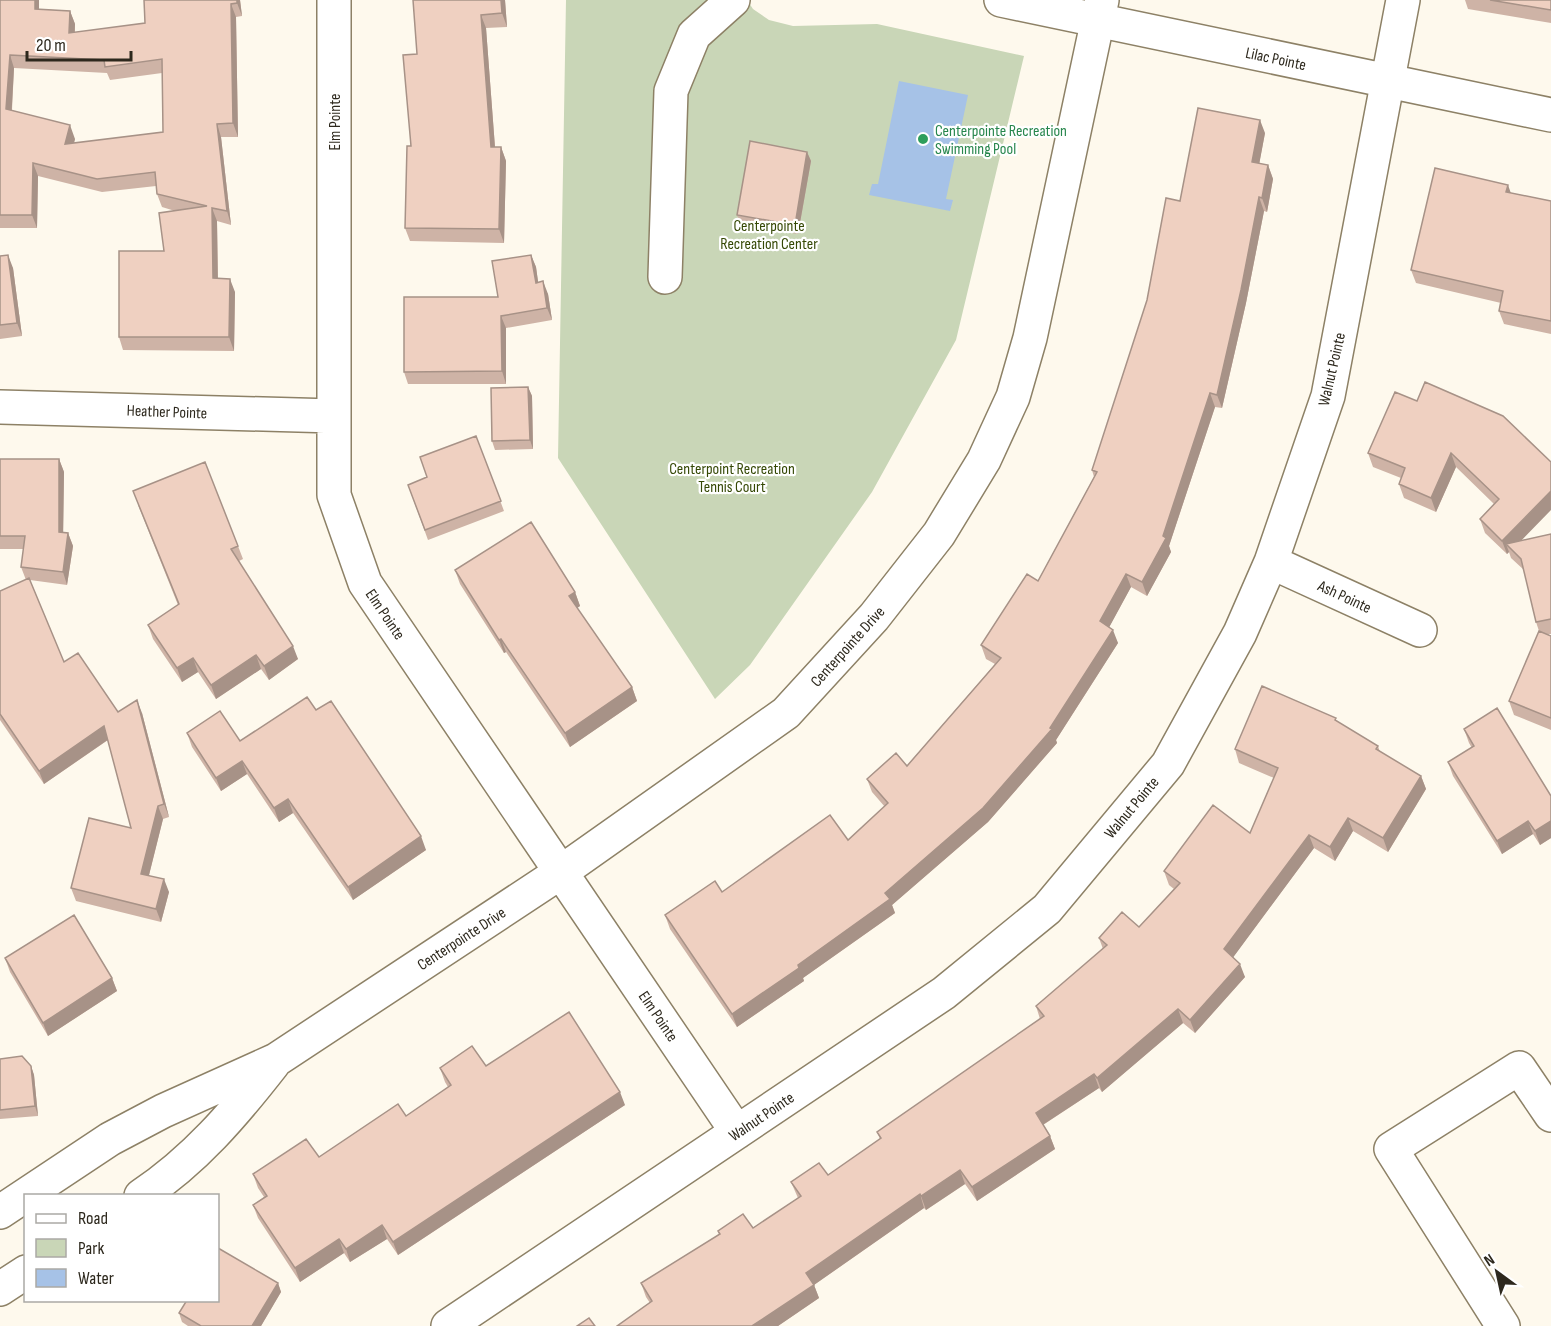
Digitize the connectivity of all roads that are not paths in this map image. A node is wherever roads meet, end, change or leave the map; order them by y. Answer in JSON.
{"nodes":[{"id":1,"x":334,"y":0,"type":"edge"},
{"id":2,"x":734,"y":0,"type":"edge"},
{"id":3,"x":1000,"y":0,"type":"edge"},
{"id":4,"x":1403,"y":0,"type":"edge"},
{"id":5,"x":1100,"y":10,"type":"edge"},
{"id":6,"x":1388,"y":81,"type":"junction"},
{"id":7,"x":1551,"y":115,"type":"edge"},
{"id":8,"x":665,"y":277,"type":"dead end"},
{"id":9,"x":0,"y":407,"type":"edge"},
{"id":10,"x":334,"y":416,"type":"junction"},
{"id":11,"x":1270,"y":562,"type":"junction"},
{"id":12,"x":1420,"y":630,"type":"dead end"},
{"id":13,"x":561,"y":872,"type":"junction"},
{"id":14,"x":276,"y":1060,"type":"junction"},
{"id":15,"x":1551,"y":1115,"type":"edge"},
{"id":16,"x":737,"y":1132,"type":"junction"},
{"id":17,"x":27,"y":1194,"type":"edge"},
{"id":18,"x":144,"y":1194,"type":"edge"},
{"id":19,"x":24,"y":1196,"type":"edge"},
{"id":20,"x":0,"y":1212,"type":"edge"},
{"id":21,"x":24,"y":1273,"type":"edge"},
{"id":22,"x":0,"y":1289,"type":"edge"},
{"id":23,"x":448,"y":1326,"type":"edge"},
{"id":24,"x":1503,"y":1326,"type":"edge"}],
"edges":[{"from":1,"to":10,"type":"street","name":"Elm Pointe"},
{"from":2,"to":8,"type":"street"},
{"from":3,"to":5,"type":"street","name":"Lilac Pointe"},
{"from":4,"to":6,"type":"street","name":"Walnut Pointe"},
{"from":5,"to":6,"type":"street","name":"Lilac Pointe"},
{"from":5,"to":13,"type":"street","name":"Centerpointe Drive"},
{"from":6,"to":7,"type":"street","name":"Lilac Pointe"},
{"from":6,"to":11,"type":"street","name":"Walnut Pointe"},
{"from":9,"to":10,"type":"street","name":"Heather Pointe"},
{"from":10,"to":13,"type":"street","name":"Elm Pointe"},
{"from":11,"to":12,"type":"street","name":"Ash Pointe"},
{"from":11,"to":16,"type":"street","name":"Walnut Pointe"},
{"from":13,"to":14,"type":"street","name":"Centerpointe Drive"},
{"from":13,"to":16,"type":"street","name":"Elm Pointe"},
{"from":14,"to":17,"type":"street","name":"Centerpointe Drive"},
{"from":14,"to":18,"type":"street","name":"Centerpointe Drive"},
{"from":15,"to":24,"type":"street"},
{"from":16,"to":23,"type":"street","name":"Walnut Pointe"},
{"from":19,"to":20,"type":"street","name":"Centerpointe Drive"},
{"from":21,"to":22,"type":"street"}]}
